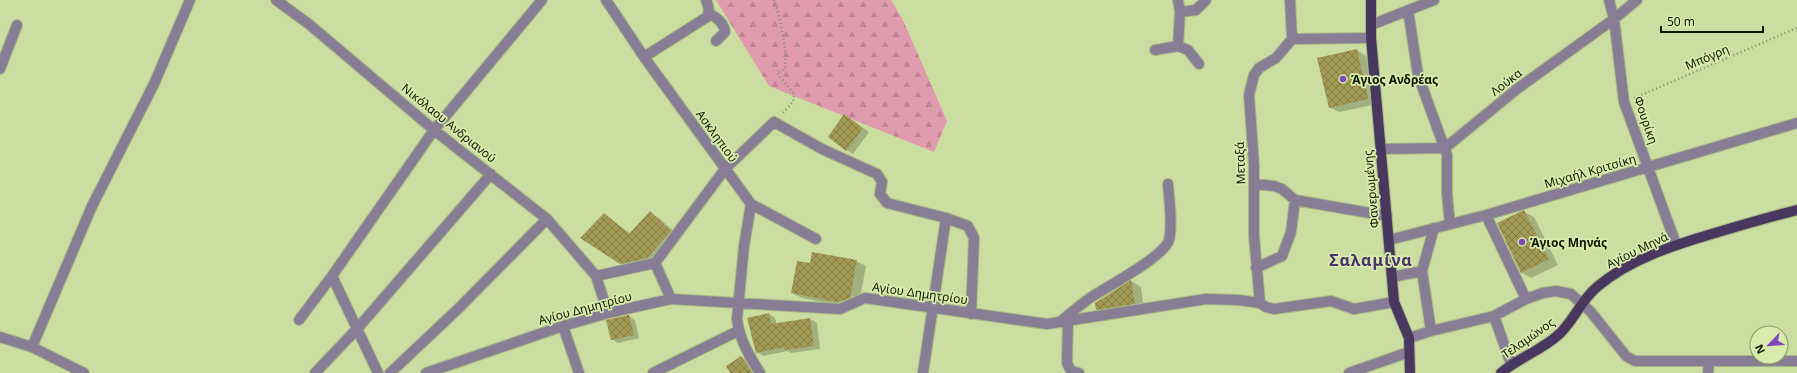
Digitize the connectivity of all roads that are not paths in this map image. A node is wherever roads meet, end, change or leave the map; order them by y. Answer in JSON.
{"nodes":[{"id":1,"x":190,"y":0,"type":"edge"},
{"id":2,"x":276,"y":0,"type":"edge"},
{"id":3,"x":542,"y":0,"type":"edge"},
{"id":4,"x":606,"y":0,"type":"edge"},
{"id":5,"x":706,"y":0,"type":"edge"},
{"id":6,"x":1178,"y":0,"type":"edge"},
{"id":7,"x":1206,"y":0,"type":"edge"},
{"id":8,"x":1290,"y":0,"type":"edge"},
{"id":9,"x":1371,"y":0,"type":"edge"},
{"id":10,"x":1434,"y":0,"type":"edge"},
{"id":11,"x":1609,"y":0,"type":"edge"},
{"id":12,"x":1637,"y":0,"type":"edge"},
{"id":13,"x":288,"y":3,"type":"edge"},
{"id":14,"x":1408,"y":10,"type":"junction"},
{"id":15,"x":1180,"y":12,"type":"junction"},
{"id":16,"x":709,"y":13,"type":"junction"},
{"id":17,"x":1614,"y":19,"type":"junction"},
{"id":18,"x":17,"y":25,"type":"dead end"},
{"id":19,"x":1371,"y":25,"type":"junction"},
{"id":20,"x":1371,"y":38,"type":"junction"},
{"id":21,"x":1292,"y":40,"type":"junction"},
{"id":22,"x":716,"y":41,"type":"dead end"},
{"id":23,"x":1178,"y":46,"type":"junction"},
{"id":24,"x":1155,"y":50,"type":"dead end"},
{"id":25,"x":644,"y":57,"type":"junction"},
{"id":26,"x":1199,"y":64,"type":"dead end"},
{"id":27,"x":0,"y":69,"type":"edge"},
{"id":28,"x":1797,"y":123,"type":"edge"},
{"id":29,"x":434,"y":130,"type":"junction"},
{"id":30,"x":1445,"y":148,"type":"junction"},
{"id":31,"x":1381,"y":150,"type":"junction"},
{"id":32,"x":1648,"y":168,"type":"junction"},
{"id":33,"x":725,"y":169,"type":"junction"},
{"id":34,"x":491,"y":174,"type":"junction"},
{"id":35,"x":1168,"y":184,"type":"dead end"},
{"id":36,"x":1254,"y":184,"type":"junction"},
{"id":37,"x":1295,"y":200,"type":"junction"},
{"id":38,"x":750,"y":204,"type":"junction"},
{"id":39,"x":1797,"y":210,"type":"edge"},
{"id":40,"x":1486,"y":215,"type":"junction"},
{"id":41,"x":1387,"y":216,"type":"junction"},
{"id":42,"x":946,"y":218,"type":"junction"},
{"id":43,"x":547,"y":219,"type":"junction"},
{"id":44,"x":1450,"y":224,"type":"junction"},
{"id":45,"x":1434,"y":228,"type":"junction"},
{"id":46,"x":816,"y":239,"type":"dead end"},
{"id":47,"x":1389,"y":240,"type":"junction"},
{"id":48,"x":1676,"y":244,"type":"junction"},
{"id":49,"x":655,"y":264,"type":"junction"},
{"id":50,"x":1256,"y":268,"type":"junction"},
{"id":51,"x":1422,"y":271,"type":"junction"},
{"id":52,"x":332,"y":276,"type":"junction"},
{"id":53,"x":596,"y":276,"type":"junction"},
{"id":54,"x":1392,"y":277,"type":"junction"},
{"id":55,"x":671,"y":299,"type":"junction"},
{"id":56,"x":1526,"y":299,"type":"junction"},
{"id":57,"x":1394,"y":302,"type":"junction"},
{"id":58,"x":1260,"y":303,"type":"junction"},
{"id":59,"x":1581,"y":303,"type":"junction"},
{"id":60,"x":738,"y":304,"type":"junction"},
{"id":61,"x":932,"y":308,"type":"junction"},
{"id":62,"x":608,"y":313,"type":"junction"},
{"id":63,"x":971,"y":314,"type":"junction"},
{"id":64,"x":1494,"y":316,"type":"junction"},
{"id":65,"x":299,"y":320,"type":"dead end"},
{"id":66,"x":1064,"y":322,"type":"junction"},
{"id":67,"x":563,"y":326,"type":"junction"},
{"id":68,"x":358,"y":329,"type":"junction"},
{"id":69,"x":738,"y":331,"type":"junction"},
{"id":70,"x":1432,"y":331,"type":"junction"},
{"id":71,"x":0,"y":337,"type":"edge"},
{"id":72,"x":1409,"y":338,"type":"junction"},
{"id":73,"x":32,"y":347,"type":"junction"},
{"id":74,"x":1409,"y":352,"type":"junction"},
{"id":75,"x":1708,"y":362,"type":"junction"},
{"id":76,"x":1797,"y":362,"type":"edge"},
{"id":77,"x":1511,"y":364,"type":"junction"},
{"id":78,"x":84,"y":373,"type":"edge"},
{"id":79,"x":315,"y":373,"type":"edge"},
{"id":80,"x":378,"y":373,"type":"edge"},
{"id":81,"x":390,"y":373,"type":"edge"},
{"id":82,"x":426,"y":373,"type":"edge"},
{"id":83,"x":579,"y":373,"type":"edge"},
{"id":84,"x":653,"y":373,"type":"edge"},
{"id":85,"x":760,"y":373,"type":"edge"},
{"id":86,"x":923,"y":373,"type":"edge"},
{"id":87,"x":1080,"y":373,"type":"edge"},
{"id":88,"x":1349,"y":373,"type":"edge"},
{"id":89,"x":1410,"y":373,"type":"edge"},
{"id":90,"x":1501,"y":373,"type":"edge"},
{"id":91,"x":1708,"y":373,"type":"edge"}],
"edges":[{"from":1,"to":73,"type":"street"},
{"from":2,"to":13,"type":"street","name":"Νικόλαου Ανδριανού"},
{"from":3,"to":29,"type":"street"},
{"from":4,"to":25,"type":"street","name":"Ασκληπιού"},
{"from":5,"to":16,"type":"street"},
{"from":6,"to":15,"type":"street"},
{"from":7,"to":15,"type":"street"},
{"from":8,"to":21,"type":"street"},
{"from":9,"to":19,"type":"main road","name":"Φανερωμένης"},
{"from":10,"to":14,"type":"street"},
{"from":11,"to":17,"type":"street","name":"Φουρίκη"},
{"from":12,"to":17,"type":"street","name":"Λούκα"},
{"from":13,"to":29,"type":"street","name":"Νικόλαου Ανδριανού"},
{"from":14,"to":19,"type":"street"},
{"from":14,"to":30,"type":"street"},
{"from":15,"to":23,"type":"street"},
{"from":16,"to":22,"type":"street"},
{"from":16,"to":25,"type":"street"},
{"from":17,"to":30,"type":"street","name":"Λούκα"},
{"from":17,"to":32,"type":"street","name":"Φουρίκη"},
{"from":18,"to":27,"type":"street"},
{"from":19,"to":20,"type":"main road","name":"Φανερωμένης"},
{"from":20,"to":21,"type":"street"},
{"from":20,"to":31,"type":"main road","name":"Φανερωμένης"},
{"from":21,"to":36,"type":"street","name":"Μεταξά"},
{"from":23,"to":24,"type":"street"},
{"from":23,"to":26,"type":"street"},
{"from":25,"to":33,"type":"street","name":"Ασκληπιού"},
{"from":28,"to":32,"type":"street","name":"Μιχαήλ Κριτσίκη"},
{"from":29,"to":34,"type":"street","name":"Νικόλαου Ανδριανού"},
{"from":29,"to":52,"type":"street"},
{"from":30,"to":31,"type":"street"},
{"from":30,"to":44,"type":"street"},
{"from":31,"to":41,"type":"main road","name":"Φανερωμένης"},
{"from":32,"to":40,"type":"street","name":"Μιχαήλ Κριτσίκη"},
{"from":32,"to":48,"type":"street","name":"Φουρίκη"},
{"from":33,"to":38,"type":"street","name":"Ασκληπιού"},
{"from":33,"to":42,"type":"street"},
{"from":33,"to":49,"type":"street"},
{"from":34,"to":43,"type":"street","name":"Νικόλαου Ανδριανού"},
{"from":34,"to":68,"type":"street"},
{"from":35,"to":66,"type":"street"},
{"from":36,"to":37,"type":"street"},
{"from":36,"to":50,"type":"street","name":"Μεταξά"},
{"from":37,"to":41,"type":"street"},
{"from":37,"to":50,"type":"street"},
{"from":38,"to":46,"type":"street"},
{"from":38,"to":60,"type":"street"},
{"from":39,"to":48,"type":"main road","name":"Αγίου Μηνά"},
{"from":40,"to":44,"type":"street","name":"Μιχαήλ Κριτσίκη"},
{"from":40,"to":56,"type":"street"},
{"from":41,"to":47,"type":"main road","name":"Φανερωμένης"},
{"from":42,"to":61,"type":"street"},
{"from":42,"to":63,"type":"street"},
{"from":43,"to":53,"type":"street","name":"Νικόλαου Ανδριανού"},
{"from":43,"to":81,"type":"street"},
{"from":44,"to":45,"type":"street","name":"Μιχαήλ Κριτσίκη"},
{"from":45,"to":47,"type":"street","name":"Μιχαήλ Κριτσίκη"},
{"from":45,"to":51,"type":"street"},
{"from":47,"to":54,"type":"main road","name":"Φανερωμένης"},
{"from":48,"to":59,"type":"main road","name":"Αγίου Μηνά"},
{"from":49,"to":53,"type":"street"},
{"from":49,"to":55,"type":"street"},
{"from":50,"to":58,"type":"street","name":"Μεταξά"},
{"from":51,"to":54,"type":"street"},
{"from":51,"to":70,"type":"street"},
{"from":52,"to":65,"type":"street"},
{"from":52,"to":68,"type":"street"},
{"from":53,"to":62,"type":"street"},
{"from":54,"to":57,"type":"main road","name":"Φανερωμένης"},
{"from":55,"to":60,"type":"street","name":"Αγίου Δημητρίου"},
{"from":55,"to":62,"type":"street","name":"Αγίου Δημητρίου"},
{"from":56,"to":59,"type":"street"},
{"from":56,"to":64,"type":"street"},
{"from":57,"to":58,"type":"street","name":"Αγίου Δημητρίου"},
{"from":57,"to":72,"type":"main road","name":"Φανερωμένης"},
{"from":58,"to":66,"type":"street","name":"Αγίου Δημητρίου"},
{"from":59,"to":75,"type":"street"},
{"from":59,"to":77,"type":"main road","name":"Τελαμώνος"},
{"from":60,"to":61,"type":"street","name":"Αγίου Δημητρίου"},
{"from":60,"to":69,"type":"street"},
{"from":61,"to":63,"type":"street","name":"Αγίου Δημητρίου"},
{"from":61,"to":86,"type":"street"},
{"from":62,"to":67,"type":"street","name":"Αγίου Δημητρίου"},
{"from":63,"to":66,"type":"street","name":"Αγίου Δημητρίου"},
{"from":64,"to":70,"type":"street"},
{"from":64,"to":77,"type":"street"},
{"from":66,"to":87,"type":"street"},
{"from":67,"to":82,"type":"street","name":"Αγίου Δημητρίου"},
{"from":67,"to":83,"type":"street"},
{"from":68,"to":79,"type":"street"},
{"from":68,"to":80,"type":"street"},
{"from":69,"to":84,"type":"street"},
{"from":69,"to":85,"type":"street"},
{"from":70,"to":72,"type":"street"},
{"from":71,"to":73,"type":"street"},
{"from":72,"to":74,"type":"main road","name":"Φανερωμένης"},
{"from":73,"to":78,"type":"street"},
{"from":74,"to":88,"type":"street"},
{"from":74,"to":89,"type":"main road","name":"Φανερωμένης"},
{"from":75,"to":76,"type":"street"},
{"from":75,"to":91,"type":"street"},
{"from":77,"to":90,"type":"main road","name":"Τελαμώνος"}]}
